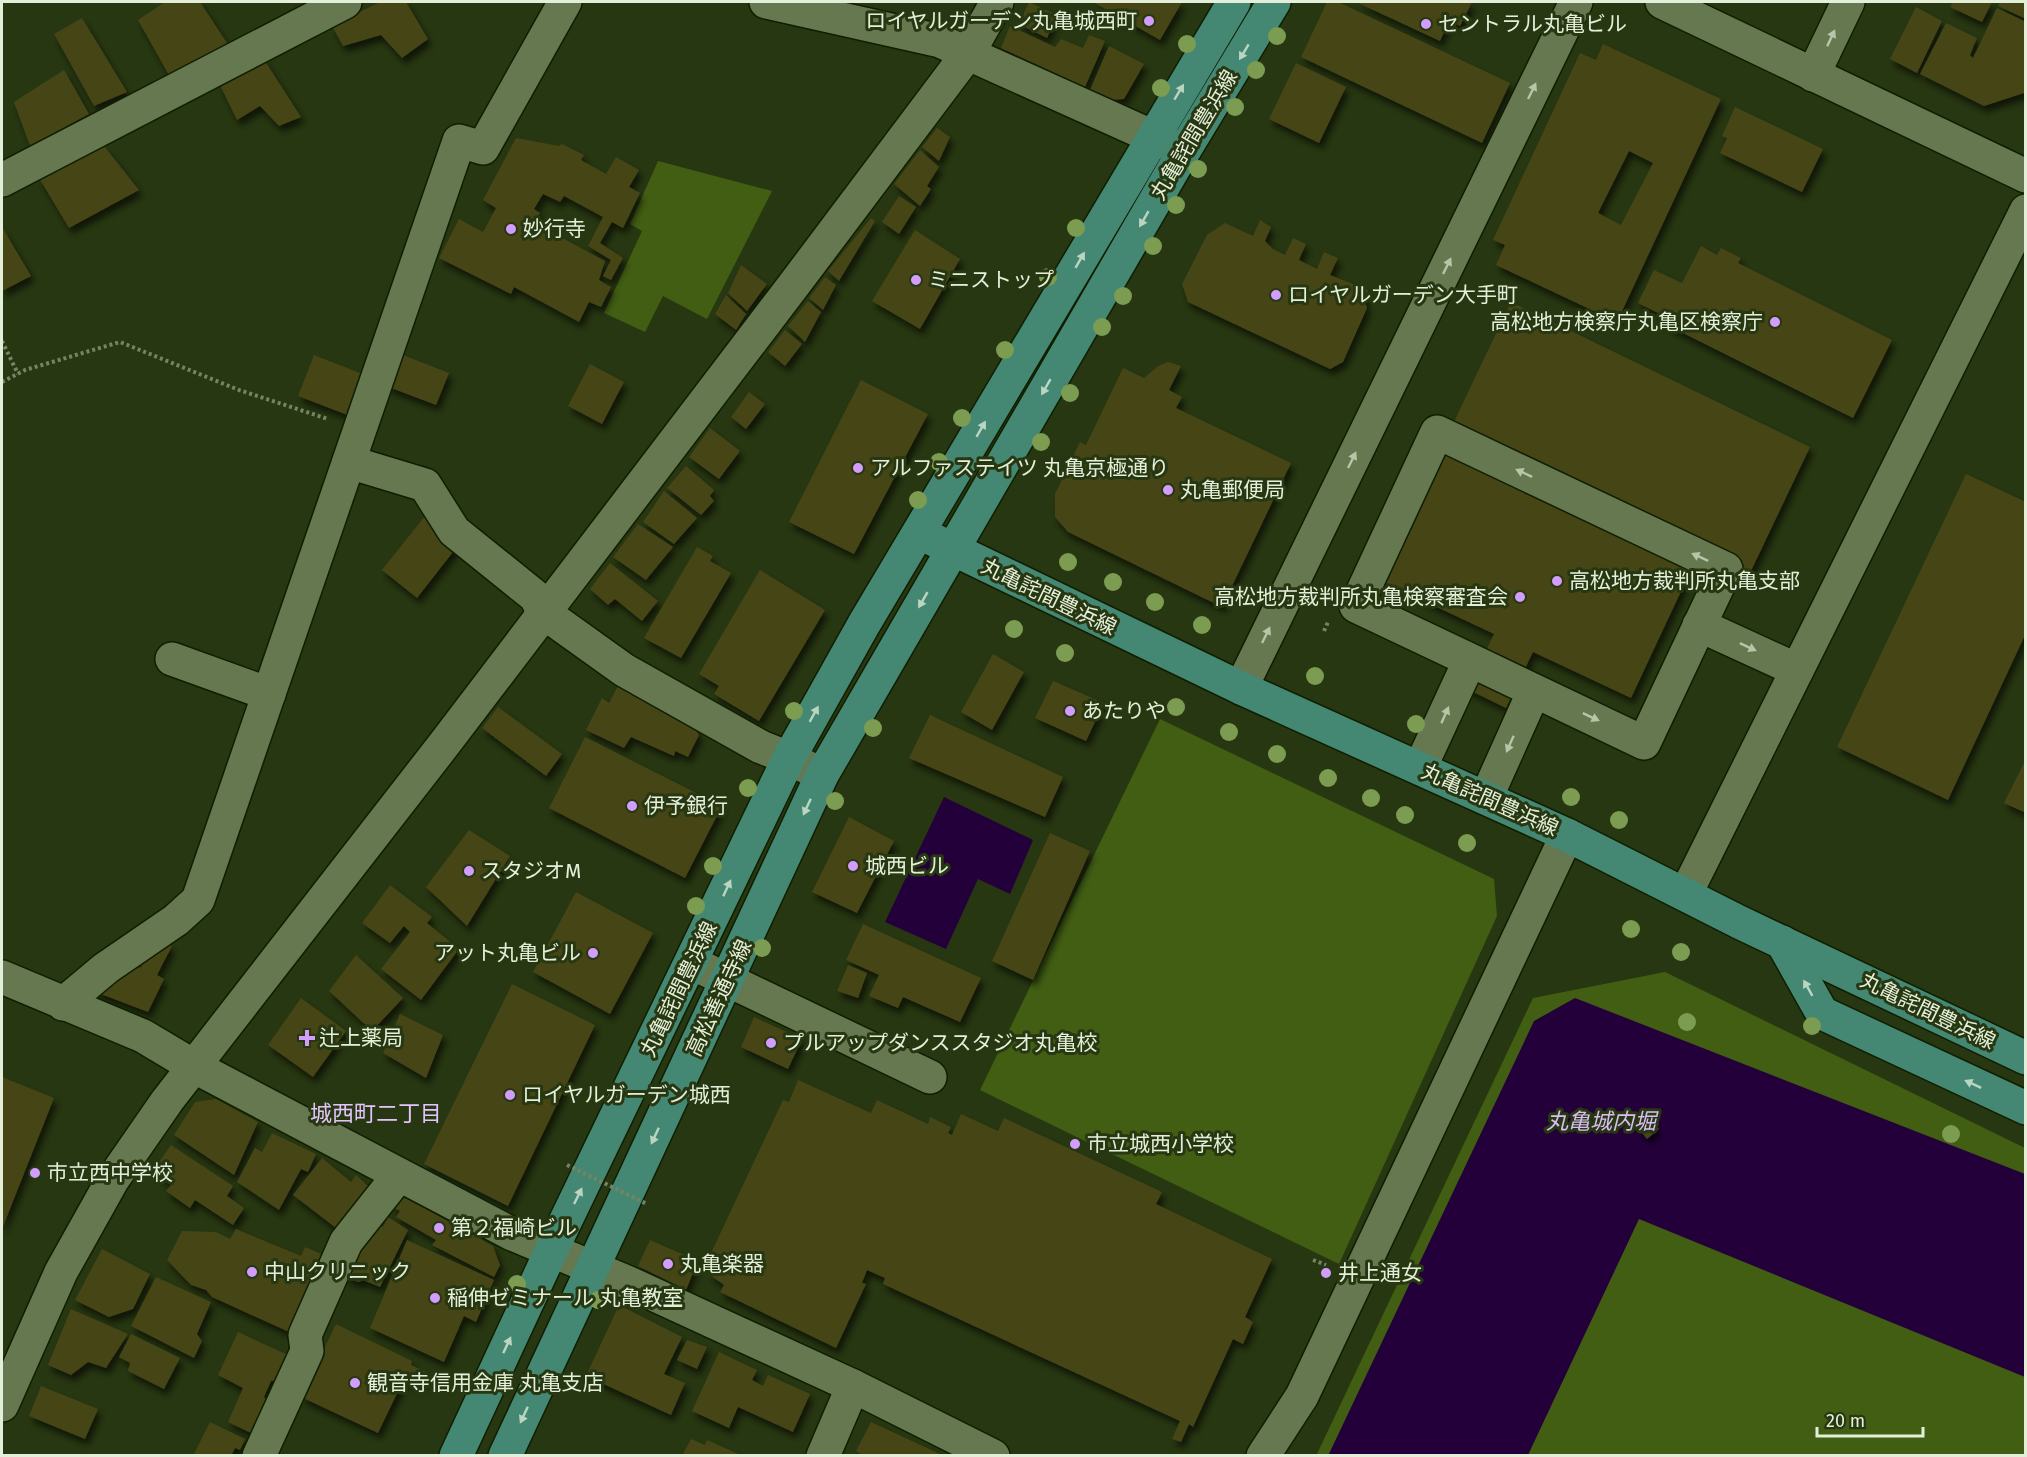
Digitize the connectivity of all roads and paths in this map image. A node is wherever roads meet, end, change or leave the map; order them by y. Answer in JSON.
{"nodes":[{"id":1,"x":345,"y":2,"type":"edge"},
{"id":2,"x":565,"y":2,"type":"edge"},
{"id":3,"x":766,"y":2,"type":"edge"},
{"id":4,"x":997,"y":2,"type":"edge"},
{"id":5,"x":1234,"y":2,"type":"edge"},
{"id":6,"x":1274,"y":2,"type":"edge"},
{"id":7,"x":1576,"y":2,"type":"edge"},
{"id":8,"x":1662,"y":2,"type":"edge"},
{"id":9,"x":1848,"y":2,"type":"edge"},
{"id":10,"x":969,"y":52,"type":"junction"},
{"id":11,"x":1813,"y":75,"type":"junction"},
{"id":12,"x":1153,"y":136,"type":"junction"},
{"id":13,"x":1184,"y":150,"type":"junction"},
{"id":14,"x":4,"y":172,"type":"edge"},
{"id":15,"x":2025,"y":176,"type":"edge"},
{"id":16,"x":2025,"y":211,"type":"edge"},
{"id":17,"x":2,"y":341,"type":"edge"},
{"id":18,"x":18,"y":374,"type":"junction"},
{"id":19,"x":2,"y":382,"type":"edge"},
{"id":20,"x":360,"y":430,"type":"junction"},
{"id":21,"x":349,"y":462,"type":"junction"},
{"id":22,"x":918,"y":532,"type":"junction"},
{"id":23,"x":952,"y":549,"type":"junction"},
{"id":24,"x":543,"y":612,"type":"junction"},
{"id":25,"x":1699,"y":625,"type":"junction"},
{"id":26,"x":172,"y":659,"type":"dead end"},
{"id":27,"x":1470,"y":660,"type":"junction"},
{"id":28,"x":1797,"y":670,"type":"junction"},
{"id":29,"x":1241,"y":688,"type":"junction"},
{"id":30,"x":1534,"y":691,"type":"junction"},
{"id":31,"x":270,"y":694,"type":"junction"},
{"id":32,"x":789,"y":758,"type":"junction"},
{"id":33,"x":1420,"y":768,"type":"junction"},
{"id":34,"x":822,"y":775,"type":"junction"},
{"id":35,"x":1486,"y":798,"type":"junction"},
{"id":36,"x":1567,"y":835,"type":"junction"},
{"id":37,"x":1686,"y":893,"type":"junction"},
{"id":38,"x":1782,"y":942,"type":"junction"},
{"id":39,"x":692,"y":963,"type":"junction"},
{"id":40,"x":2,"y":976,"type":"edge"},
{"id":41,"x":727,"y":981,"type":"junction"},
{"id":42,"x":63,"y":1004,"type":"junction"},
{"id":43,"x":2025,"y":1058,"type":"edge"},
{"id":44,"x":195,"y":1067,"type":"junction"},
{"id":45,"x":930,"y":1077,"type":"dead end"},
{"id":46,"x":2025,"y":1108,"type":"edge"},
{"id":47,"x":567,"y":1165,"type":"dead end"},
{"id":48,"x":399,"y":1174,"type":"junction"},
{"id":49,"x":647,"y":1204,"type":"dead end"},
{"id":50,"x":552,"y":1249,"type":"junction"},
{"id":51,"x":594,"y":1267,"type":"junction"},
{"id":52,"x":853,"y":1386,"type":"junction"},
{"id":53,"x":2,"y":1406,"type":"edge"},
{"id":54,"x":259,"y":1455,"type":"edge"},
{"id":55,"x":456,"y":1455,"type":"edge"},
{"id":56,"x":505,"y":1455,"type":"edge"},
{"id":57,"x":823,"y":1455,"type":"edge"},
{"id":58,"x":993,"y":1455,"type":"edge"},
{"id":59,"x":1263,"y":1455,"type":"edge"}],
"edges":[{"from":1,"to":14,"type":"street"},
{"from":2,"to":20,"type":"street"},
{"from":3,"to":10,"type":"street"},
{"from":4,"to":10,"type":"street"},
{"from":12,"to":5,"type":"main road","name":"丸亀詫間豊浜線","one_way":true},
{"from":6,"to":13,"type":"main road","name":"丸亀詫間豊浜線","one_way":true},
{"from":29,"to":7,"type":"street","one_way":true},
{"from":8,"to":11,"type":"street"},
{"from":11,"to":9,"type":"street","one_way":true},
{"from":10,"to":12,"type":"street"},
{"from":10,"to":24,"type":"street"},
{"from":11,"to":15,"type":"street"},
{"from":12,"to":13,"type":"street"},
{"from":22,"to":12,"type":"main road","name":"丸亀詫間豊浜線","one_way":true},
{"from":13,"to":23,"type":"main road","name":"丸亀詫間豊浜線","one_way":true},
{"from":16,"to":28,"type":"street"},
{"from":17,"to":18,"type":"path"},
{"from":18,"to":19,"type":"path"},
{"from":18,"to":20,"type":"path"},
{"from":20,"to":21,"type":"street"},
{"from":21,"to":24,"type":"street"},
{"from":21,"to":31,"type":"street"},
{"from":22,"to":23,"type":"main road","name":"丸亀詫間豊浜線"},
{"from":32,"to":22,"type":"main road","name":"丸亀詫間豊浜線","one_way":true},
{"from":23,"to":29,"type":"main road","name":"丸亀詫間豊浜線"},
{"from":23,"to":34,"type":"main road","name":"高松善通寺線","one_way":true},
{"from":24,"to":32,"type":"street"},
{"from":24,"to":44,"type":"street"},
{"from":25,"to":27,"type":"street","one_way":true},
{"from":25,"to":28,"type":"street","one_way":true},
{"from":30,"to":25,"type":"street","one_way":true},
{"from":26,"to":31,"type":"street"},
{"from":27,"to":30,"type":"street"},
{"from":33,"to":27,"type":"street","one_way":true},
{"from":28,"to":37,"type":"street"},
{"from":29,"to":33,"type":"main road","name":"丸亀詫間豊浜線"},
{"from":30,"to":35,"type":"street","one_way":true},
{"from":31,"to":42,"type":"street"},
{"from":32,"to":34,"type":"street"},
{"from":39,"to":32,"type":"main road","name":"丸亀詫間豊浜線","one_way":true},
{"from":33,"to":35,"type":"main road","name":"丸亀詫間豊浜線"},
{"from":34,"to":41,"type":"main road","name":"高松善通寺線","one_way":true},
{"from":35,"to":36,"type":"main road","name":"丸亀詫間豊浜線"},
{"from":36,"to":37,"type":"main road","name":"丸亀詫間豊浜線"},
{"from":36,"to":59,"type":"street"},
{"from":37,"to":38,"type":"main road","name":"丸亀詫間豊浜線"},
{"from":38,"to":43,"type":"main road","name":"丸亀詫間豊浜線"},
{"from":46,"to":38,"type":"main road","one_way":true},
{"from":39,"to":41,"type":"street"},
{"from":50,"to":39,"type":"main road","name":"丸亀詫間豊浜線","one_way":true},
{"from":40,"to":42,"type":"street"},
{"from":41,"to":45,"type":"street"},
{"from":41,"to":51,"type":"main road","name":"高松善通寺線","one_way":true},
{"from":42,"to":44,"type":"street"},
{"from":44,"to":48,"type":"street"},
{"from":44,"to":53,"type":"street"},
{"from":47,"to":49,"type":"path","bridge":true},
{"from":48,"to":50,"type":"street"},
{"from":48,"to":54,"type":"street"},
{"from":50,"to":51,"type":"street"},
{"from":55,"to":50,"type":"main road","name":"丸亀詫間豊浜線","one_way":true},
{"from":51,"to":52,"type":"street"},
{"from":51,"to":56,"type":"main road","name":"高松善通寺線","one_way":true},
{"from":52,"to":57,"type":"street"},
{"from":52,"to":58,"type":"street"}]}
